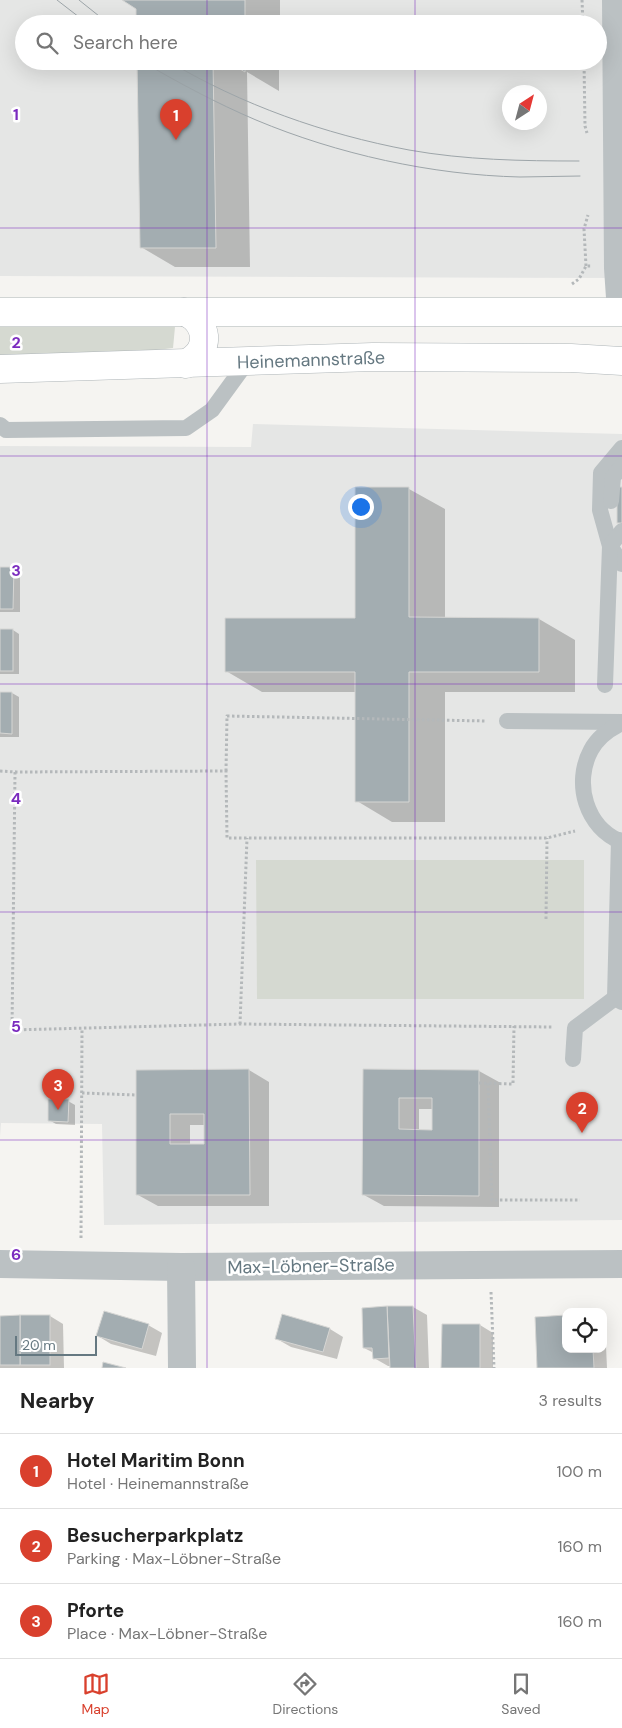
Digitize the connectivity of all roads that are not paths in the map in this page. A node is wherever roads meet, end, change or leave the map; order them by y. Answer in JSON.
{"nodes":[{"id":1,"x":616,"y":0,"type":"edge"},
{"id":2,"x":0,"y":312,"type":"edge"},
{"id":3,"x":184,"y":312,"type":"junction"},
{"id":4,"x":622,"y":314,"type":"edge"},
{"id":5,"x":622,"y":361,"type":"edge"},
{"id":6,"x":247,"y":362,"type":"junction"},
{"id":7,"x":186,"y":364,"type":"junction"},
{"id":8,"x":0,"y":369,"type":"edge"},
{"id":9,"x":0,"y":426,"type":"edge"},
{"id":10,"x":622,"y":448,"type":"edge"},
{"id":11,"x":622,"y":466,"type":"edge"},
{"id":12,"x":622,"y":531,"type":"edge"},
{"id":13,"x":610,"y":546,"type":"junction"},
{"id":14,"x":622,"y":564,"type":"edge"},
{"id":15,"x":605,"y":685,"type":"dead end"},
{"id":16,"x":507,"y":721,"type":"road end"},
{"id":17,"x":622,"y":722,"type":"edge"},
{"id":18,"x":620,"y":841,"type":"edge"},
{"id":19,"x":618,"y":1000,"type":"edge"},
{"id":20,"x":573,"y":1059,"type":"dead end"},
{"id":21,"x":0,"y":1264,"type":"edge"},
{"id":22,"x":622,"y":1264,"type":"edge"},
{"id":23,"x":181,"y":1267,"type":"junction"},
{"id":24,"x":182,"y":1368,"type":"edge"}],
"edges":[{"from":1,"to":4,"type":"street"},
{"from":2,"to":3,"type":"main road"},
{"from":3,"to":4,"type":"main road"},
{"from":3,"to":7,"type":"main road"},
{"from":5,"to":6,"type":"main road","name":"Heinemannstraße"},
{"from":6,"to":7,"type":"main road","name":"Heinemannstraße"},
{"from":6,"to":9,"type":"lane"},
{"from":7,"to":8,"type":"main road","name":"Heinemannstraße"},
{"from":10,"to":13,"type":"lane"},
{"from":11,"to":13,"type":"lane"},
{"from":12,"to":13,"type":"lane"},
{"from":13,"to":14,"type":"lane"},
{"from":13,"to":15,"type":"lane"},
{"from":16,"to":17,"type":"lane"},
{"from":17,"to":18,"type":"lane"},
{"from":18,"to":19,"type":"lane"},
{"from":19,"to":20,"type":"lane"},
{"from":21,"to":23,"type":"street","name":"Max-Löbner-Straße"},
{"from":22,"to":23,"type":"street","name":"Max-Löbner-Straße"},
{"from":23,"to":24,"type":"street"}]}
